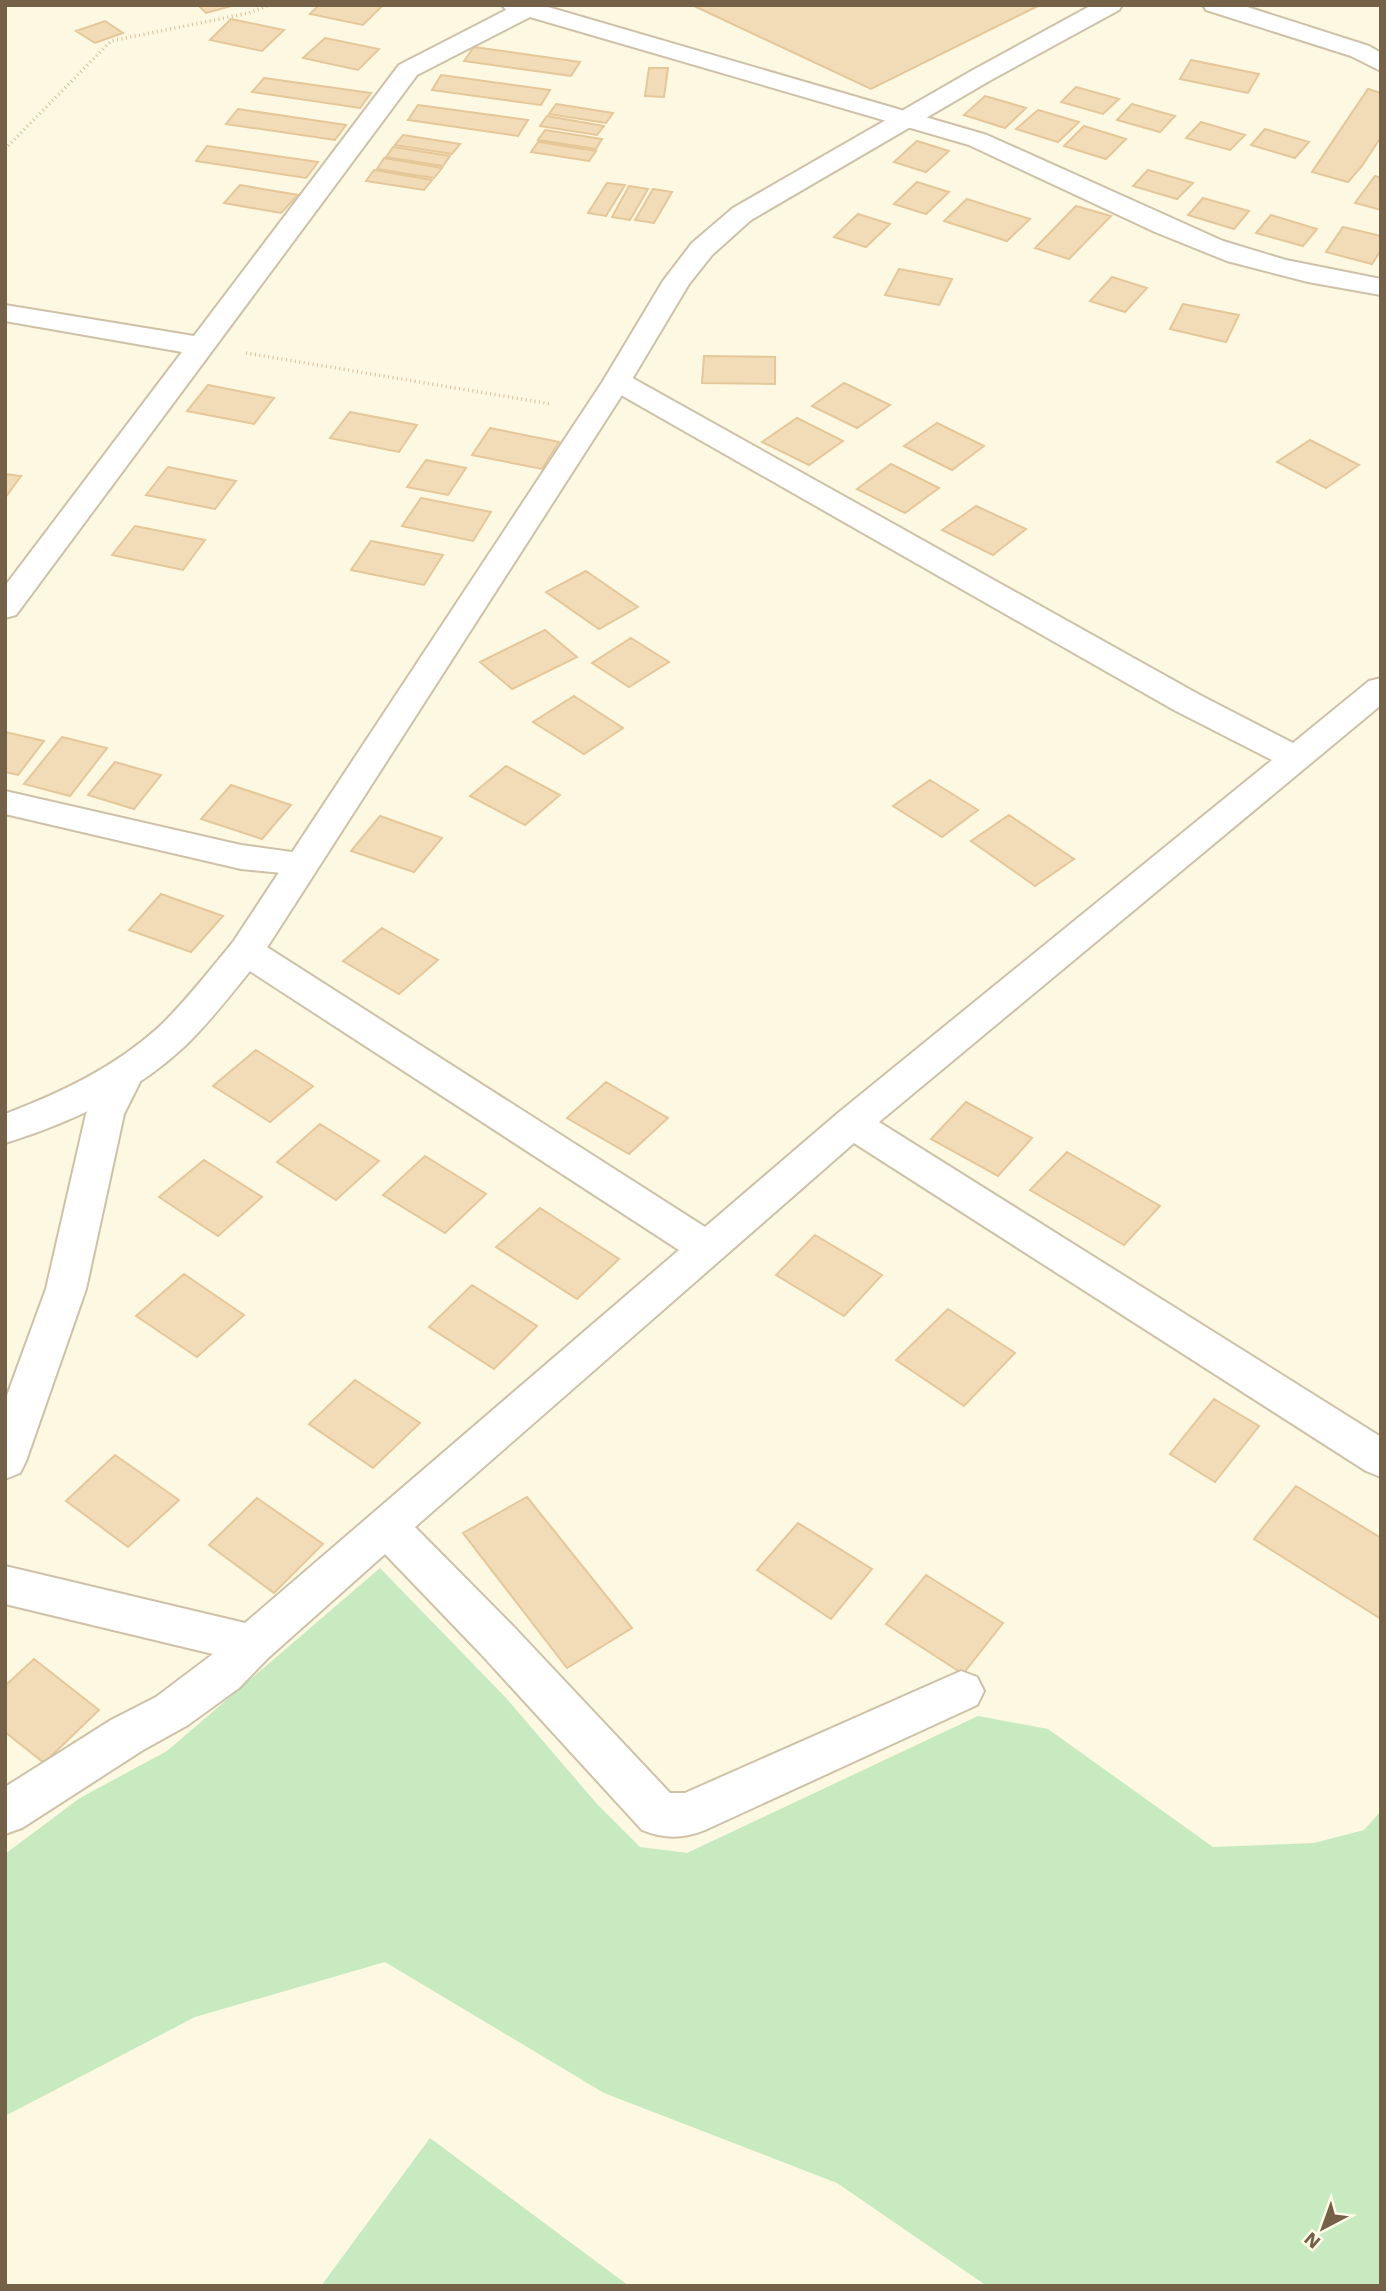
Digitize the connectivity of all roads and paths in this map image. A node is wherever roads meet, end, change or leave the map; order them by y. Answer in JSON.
{"nodes":[{"id":1,"x":270,"y":5,"type":"edge"},
{"id":2,"x":1110,"y":5,"type":"edge"},
{"id":3,"x":1215,"y":5,"type":"edge"},
{"id":4,"x":520,"y":7,"type":"edge"},
{"id":5,"x":1381,"y":64,"type":"edge"},
{"id":6,"x":905,"y":119,"type":"junction"},
{"id":7,"x":5,"y":149,"type":"edge"},
{"id":8,"x":1381,"y":287,"type":"edge"},
{"id":9,"x":5,"y":313,"type":"edge"},
{"id":10,"x":200,"y":345,"type":"junction"},
{"id":11,"x":617,"y":381,"type":"junction"},
{"id":12,"x":596,"y":412,"type":"junction"},
{"id":13,"x":5,"y":608,"type":"edge"},
{"id":14,"x":1381,"y":688,"type":"edge"},
{"id":15,"x":1294,"y":757,"type":"junction"},
{"id":16,"x":5,"y":802,"type":"edge"},
{"id":17,"x":302,"y":863,"type":"junction"},
{"id":18,"x":246,"y":951,"type":"junction"},
{"id":19,"x":125,"y":1074,"type":"junction"},
{"id":20,"x":852,"y":1123,"type":"junction"},
{"id":21,"x":5,"y":1129,"type":"edge"},
{"id":22,"x":708,"y":1248,"type":"junction"},
{"id":23,"x":1381,"y":1459,"type":"edge"},
{"id":24,"x":5,"y":1461,"type":"edge"},
{"id":25,"x":386,"y":1526,"type":"junction"},
{"id":26,"x":5,"y":1586,"type":"edge"},
{"id":27,"x":253,"y":1644,"type":"junction"},
{"id":28,"x":961,"y":1692,"type":"dead end"},
{"id":29,"x":5,"y":1813,"type":"edge"}],
"edges":[{"from":1,"to":7,"type":"path"},
{"from":2,"to":6,"type":"street"},
{"from":3,"to":5,"type":"street"},
{"from":4,"to":6,"type":"street"},
{"from":4,"to":10,"type":"street"},
{"from":6,"to":8,"type":"street"},
{"from":6,"to":11,"type":"street"},
{"from":9,"to":10,"type":"street"},
{"from":10,"to":12,"type":"path"},
{"from":10,"to":13,"type":"street"},
{"from":11,"to":12,"type":"street"},
{"from":11,"to":15,"type":"street"},
{"from":12,"to":17,"type":"street"},
{"from":14,"to":15,"type":"street"},
{"from":15,"to":20,"type":"street"},
{"from":16,"to":17,"type":"street"},
{"from":17,"to":18,"type":"street"},
{"from":18,"to":19,"type":"street"},
{"from":18,"to":22,"type":"street"},
{"from":19,"to":21,"type":"street"},
{"from":19,"to":24,"type":"street"},
{"from":20,"to":22,"type":"street"},
{"from":20,"to":23,"type":"street"},
{"from":22,"to":25,"type":"street"},
{"from":25,"to":27,"type":"street"},
{"from":25,"to":28,"type":"street"},
{"from":26,"to":27,"type":"street"},
{"from":27,"to":29,"type":"street"}]}
